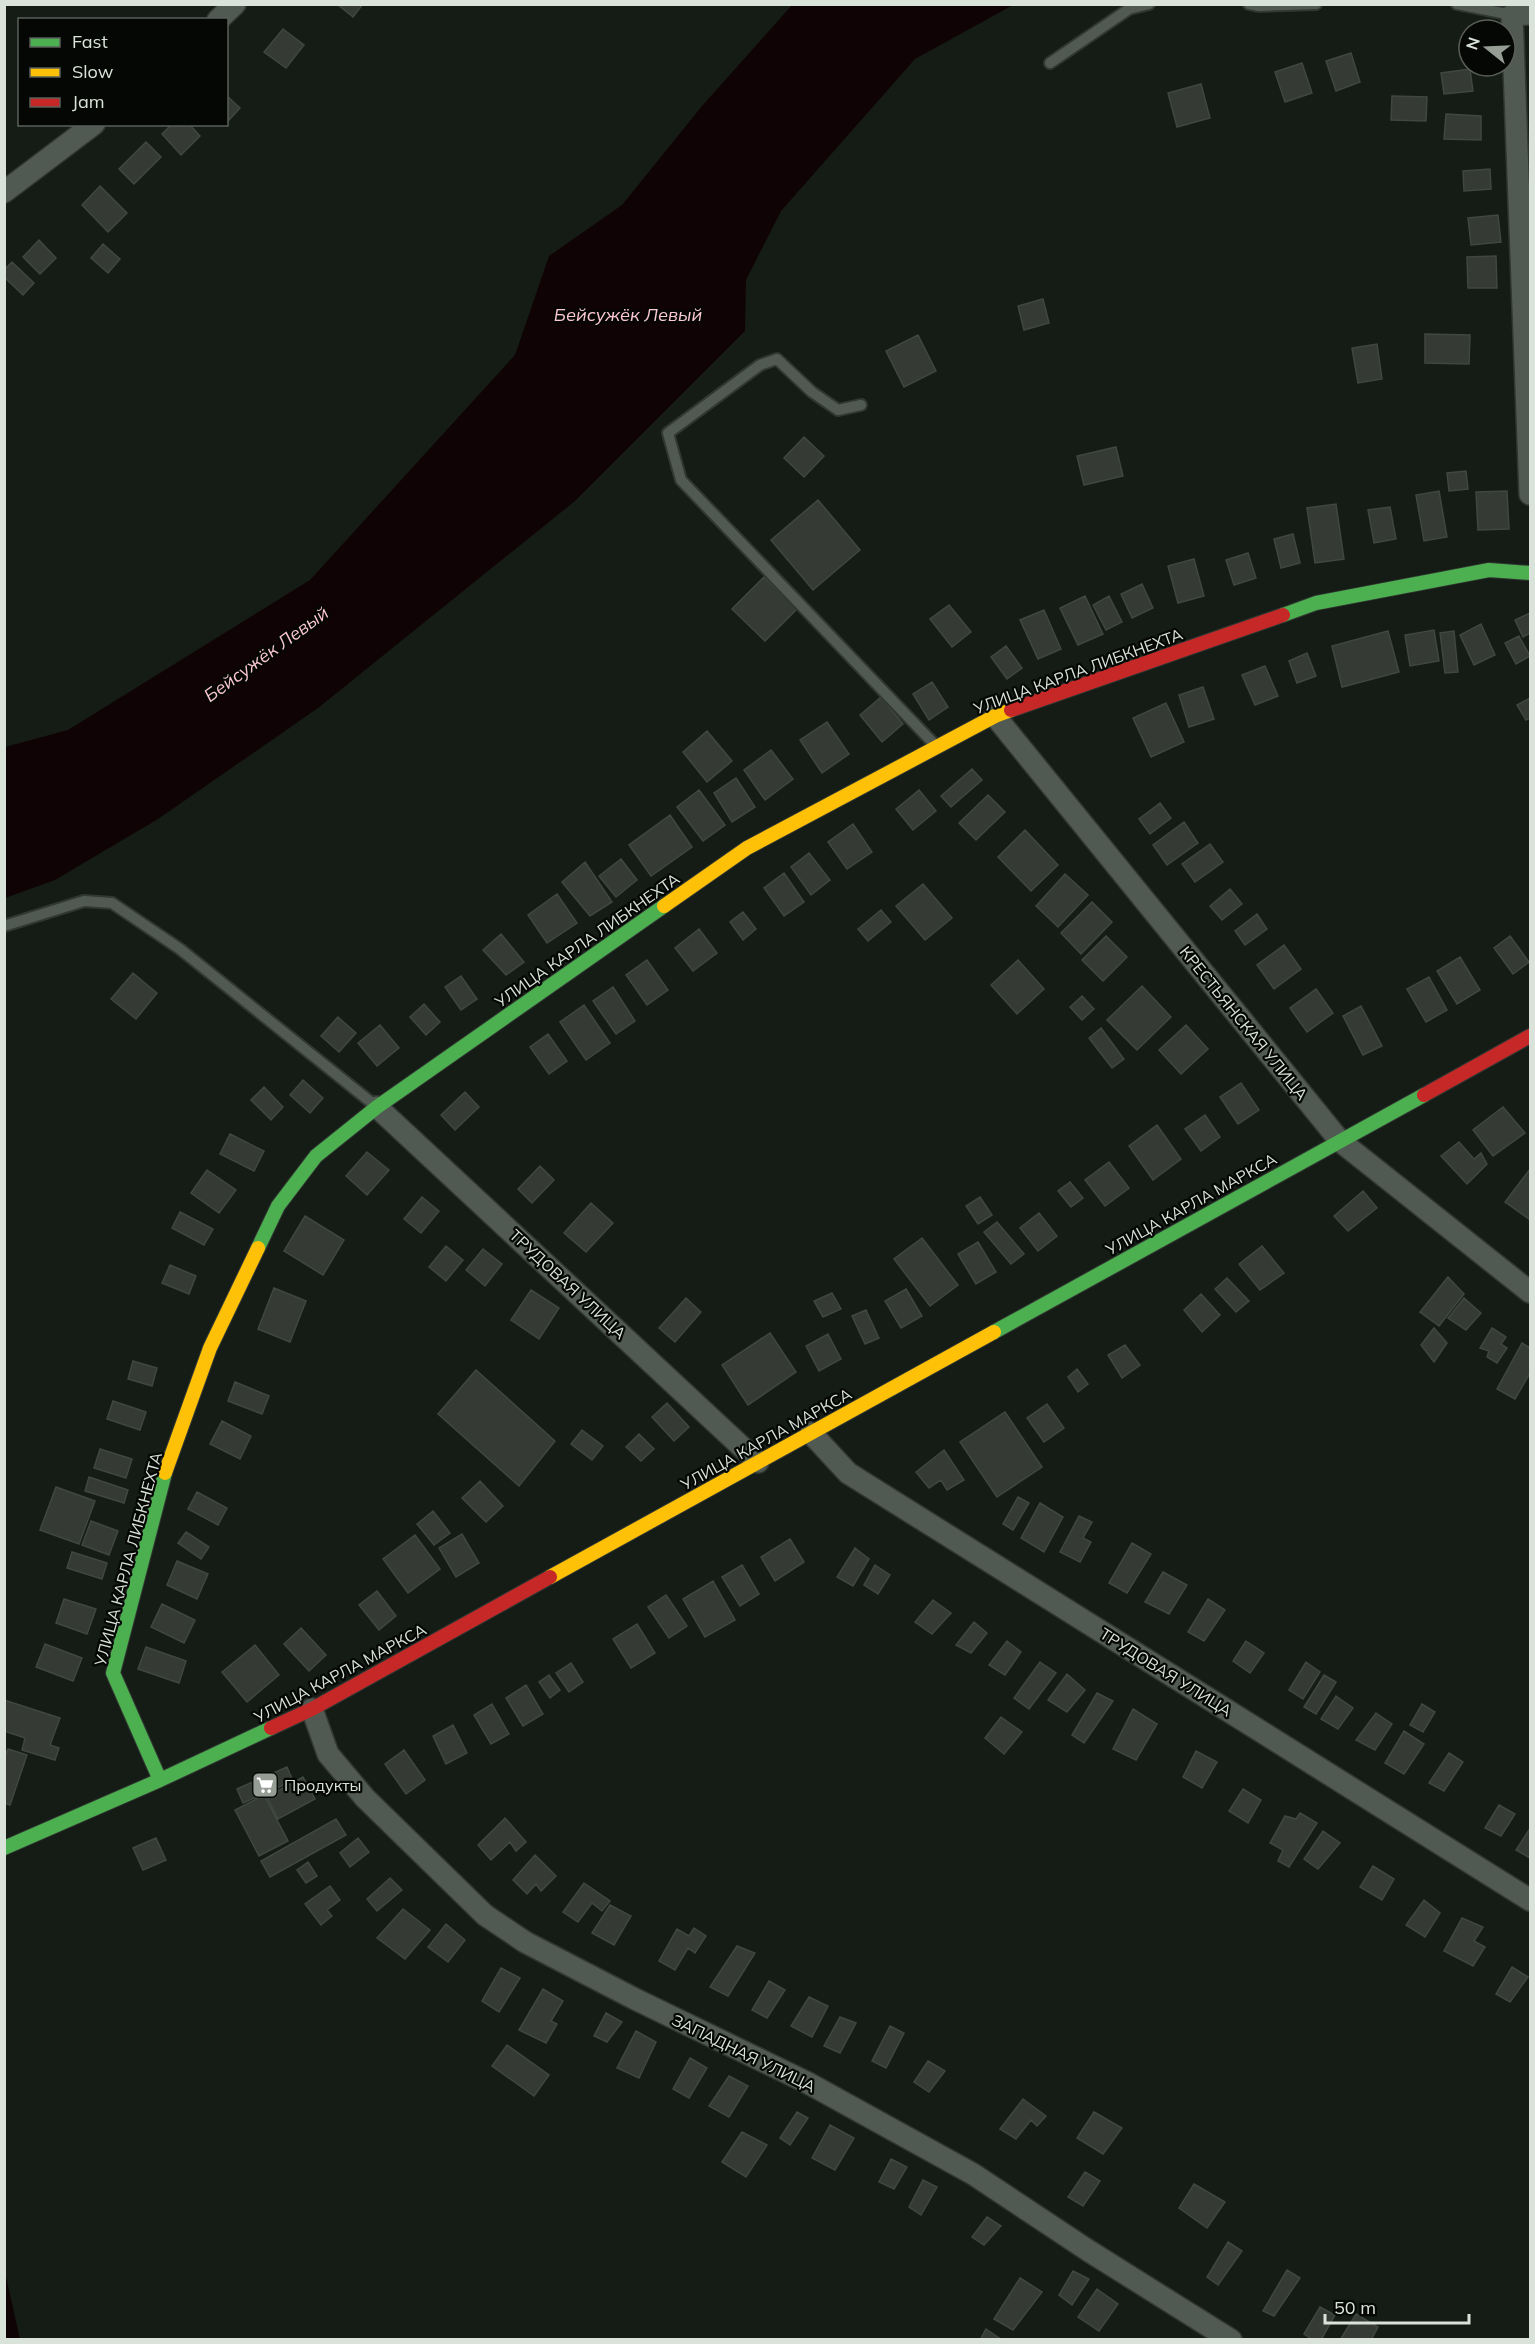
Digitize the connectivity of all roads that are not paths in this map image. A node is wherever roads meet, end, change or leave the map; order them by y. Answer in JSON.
{"nodes":[{"id":1,"x":235,"y":4,"type":"edge"},
{"id":2,"x":1149,"y":4,"type":"edge"},
{"id":3,"x":1249,"y":4,"type":"edge"},
{"id":4,"x":1316,"y":4,"type":"edge"},
{"id":5,"x":1457,"y":4,"type":"edge"},
{"id":6,"x":1521,"y":14,"type":"edge"},
{"id":7,"x":220,"y":18,"type":"edge"},
{"id":8,"x":1050,"y":63,"type":"dead end"},
{"id":9,"x":91,"y":126,"type":"edge"},
{"id":10,"x":4,"y":192,"type":"edge"},
{"id":11,"x":861,"y":405,"type":"dead end"},
{"id":12,"x":1530,"y":494,"type":"edge"},
{"id":13,"x":1530,"y":573,"type":"edge"},
{"id":14,"x":995,"y":716,"type":"junction"},
{"id":15,"x":937,"y":747,"type":"junction"},
{"id":16,"x":4,"y":926,"type":"edge"},
{"id":17,"x":1530,"y":1035,"type":"edge"},
{"id":18,"x":377,"y":1107,"type":"junction"},
{"id":19,"x":1340,"y":1141,"type":"junction"},
{"id":20,"x":1530,"y":1292,"type":"edge"},
{"id":21,"x":811,"y":1434,"type":"junction"},
{"id":22,"x":758,"y":1462,"type":"junction"},
{"id":23,"x":312,"y":1709,"type":"junction"},
{"id":24,"x":160,"y":1780,"type":"junction"},
{"id":25,"x":4,"y":1848,"type":"edge"},
{"id":26,"x":1530,"y":1900,"type":"edge"},
{"id":27,"x":1231,"y":2340,"type":"edge"}],
"edges":[{"from":1,"to":7,"type":"street"},
{"from":2,"to":8,"type":"lane"},
{"from":3,"to":4,"type":"lane"},
{"from":5,"to":6,"type":"lane"},
{"from":6,"to":12,"type":"street"},
{"from":9,"to":10,"type":"street"},
{"from":11,"to":15,"type":"lane"},
{"from":13,"to":14,"type":"street","name":"УЛИЦА КАРЛА ЛИБКНЕХТА"},
{"from":14,"to":15,"type":"street","name":"УЛИЦА КАРЛА ЛИБКНЕХТА"},
{"from":14,"to":19,"type":"street","name":"КРЕСТЬЯНСКАЯ УЛИЦА"},
{"from":15,"to":18,"type":"street","name":"УЛИЦА КАРЛА ЛИБКНЕХТА"},
{"from":16,"to":18,"type":"lane"},
{"from":17,"to":19,"type":"street","name":"УЛИЦА КАРЛА МАРКСА"},
{"from":18,"to":22,"type":"street","name":"ТРУДОВАЯ УЛИЦА"},
{"from":18,"to":24,"type":"street","name":"УЛИЦА КАРЛА ЛИБКНЕХТА"},
{"from":19,"to":20,"type":"street","name":"КРЕСТЬЯНСКАЯ УЛИЦА"},
{"from":19,"to":21,"type":"street","name":"УЛИЦА КАРЛА МАРКСА"},
{"from":21,"to":22,"type":"street","name":"УЛИЦА КАРЛА МАРКСА"},
{"from":21,"to":26,"type":"street","name":"ТРУДОВАЯ УЛИЦА"},
{"from":22,"to":23,"type":"street","name":"УЛИЦА КАРЛА МАРКСА"},
{"from":23,"to":24,"type":"street","name":"УЛИЦА КАРЛА МАРКСА"},
{"from":23,"to":27,"type":"street","name":"ЗАПАДНАЯ УЛИЦА"},
{"from":24,"to":25,"type":"street","name":"УЛИЦА КАРЛА МАРКСА"}]}
